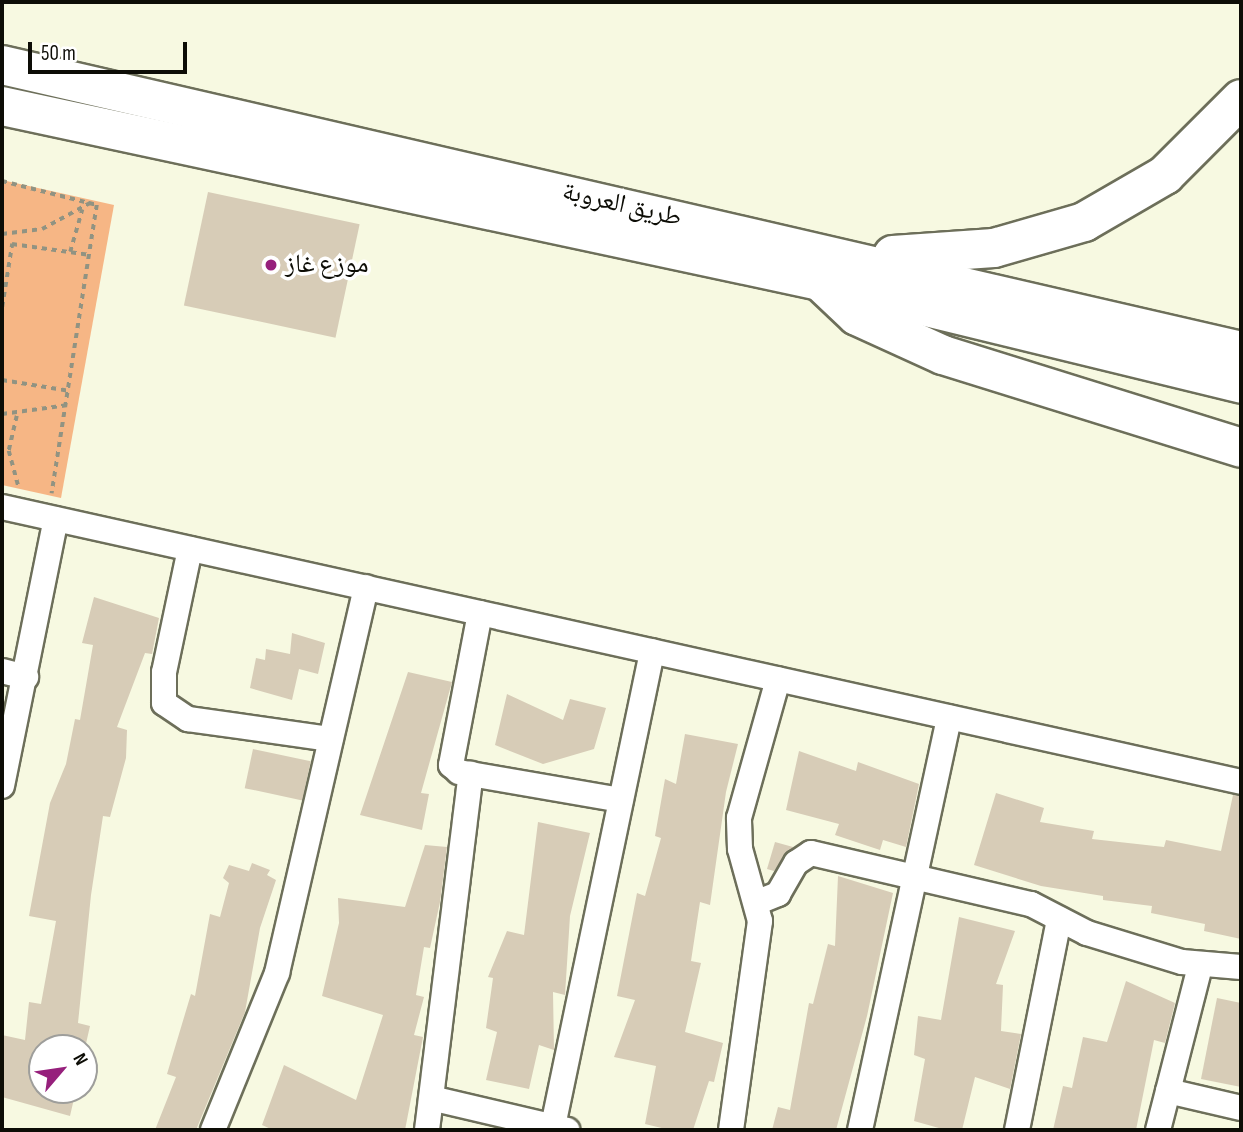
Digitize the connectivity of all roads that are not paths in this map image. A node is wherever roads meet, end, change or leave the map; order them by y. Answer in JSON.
{"nodes":[{"id":1,"x":2,"y":65,"type":"edge"},
{"id":2,"x":1241,"y":99,"type":"edge"},
{"id":3,"x":2,"y":106,"type":"edge"},
{"id":4,"x":833,"y":268,"type":"junction"},
{"id":5,"x":1241,"y":351,"type":"edge"},
{"id":6,"x":1241,"y":384,"type":"edge"},
{"id":7,"x":1241,"y":448,"type":"edge"},
{"id":8,"x":11,"y":497,"type":"edge"},
{"id":9,"x":56,"y":519,"type":"junction"},
{"id":10,"x":190,"y":548,"type":"junction"},
{"id":11,"x":366,"y":587,"type":"junction"},
{"id":12,"x":480,"y":613,"type":"junction"},
{"id":13,"x":652,"y":651,"type":"junction"},
{"id":14,"x":2,"y":671,"type":"edge"},
{"id":15,"x":26,"y":677,"type":"junction"},
{"id":16,"x":778,"y":679,"type":"junction"},
{"id":17,"x":949,"y":717,"type":"junction"},
{"id":18,"x":331,"y":739,"type":"junction"},
{"id":19,"x":471,"y":774,"type":"junction"},
{"id":20,"x":1241,"y":782,"type":"edge"},
{"id":21,"x":2,"y":786,"type":"edge"},
{"id":22,"x":621,"y":800,"type":"junction"},
{"id":23,"x":915,"y":876,"type":"junction"},
{"id":24,"x":758,"y":902,"type":"junction"},
{"id":25,"x":1059,"y":919,"type":"junction"},
{"id":26,"x":1200,"y":966,"type":"junction"},
{"id":27,"x":1241,"y":967,"type":"edge"},
{"id":28,"x":1168,"y":1091,"type":"junction"},
{"id":29,"x":435,"y":1099,"type":"junction"},
{"id":30,"x":1241,"y":1108,"type":"edge"},
{"id":31,"x":560,"y":1128,"type":"edge"},
{"id":32,"x":213,"y":1130,"type":"edge"},
{"id":33,"x":427,"y":1130,"type":"edge"},
{"id":34,"x":731,"y":1130,"type":"edge"},
{"id":35,"x":860,"y":1130,"type":"edge"},
{"id":36,"x":1017,"y":1130,"type":"edge"},
{"id":37,"x":1158,"y":1130,"type":"edge"}],
"edges":[{"from":1,"to":4,"type":"highway","name":"طريق العروبة"},
{"from":2,"to":4,"type":"highway"},
{"from":3,"to":4,"type":"highway","name":"طريق العروبة"},
{"from":4,"to":5,"type":"highway","name":"طريق العروبة"},
{"from":4,"to":6,"type":"highway","name":"طريق العروبة"},
{"from":4,"to":7,"type":"highway"},
{"from":8,"to":9,"type":"street"},
{"from":9,"to":10,"type":"street"},
{"from":9,"to":15,"type":"street"},
{"from":10,"to":11,"type":"street"},
{"from":10,"to":18,"type":"street"},
{"from":11,"to":12,"type":"street"},
{"from":11,"to":18,"type":"street"},
{"from":12,"to":13,"type":"street"},
{"from":12,"to":19,"type":"street"},
{"from":13,"to":16,"type":"street"},
{"from":13,"to":22,"type":"street"},
{"from":14,"to":15,"type":"street"},
{"from":15,"to":21,"type":"street"},
{"from":16,"to":17,"type":"street"},
{"from":16,"to":24,"type":"street"},
{"from":17,"to":20,"type":"street"},
{"from":17,"to":23,"type":"street"},
{"from":18,"to":32,"type":"street"},
{"from":19,"to":22,"type":"street"},
{"from":19,"to":29,"type":"street"},
{"from":22,"to":31,"type":"street"},
{"from":23,"to":24,"type":"street"},
{"from":23,"to":25,"type":"street"},
{"from":23,"to":35,"type":"street"},
{"from":24,"to":34,"type":"street"},
{"from":25,"to":26,"type":"street"},
{"from":25,"to":36,"type":"street"},
{"from":26,"to":27,"type":"street"},
{"from":26,"to":28,"type":"street"},
{"from":28,"to":30,"type":"street"},
{"from":28,"to":37,"type":"street"},
{"from":29,"to":31,"type":"street"},
{"from":29,"to":33,"type":"street"}]}
